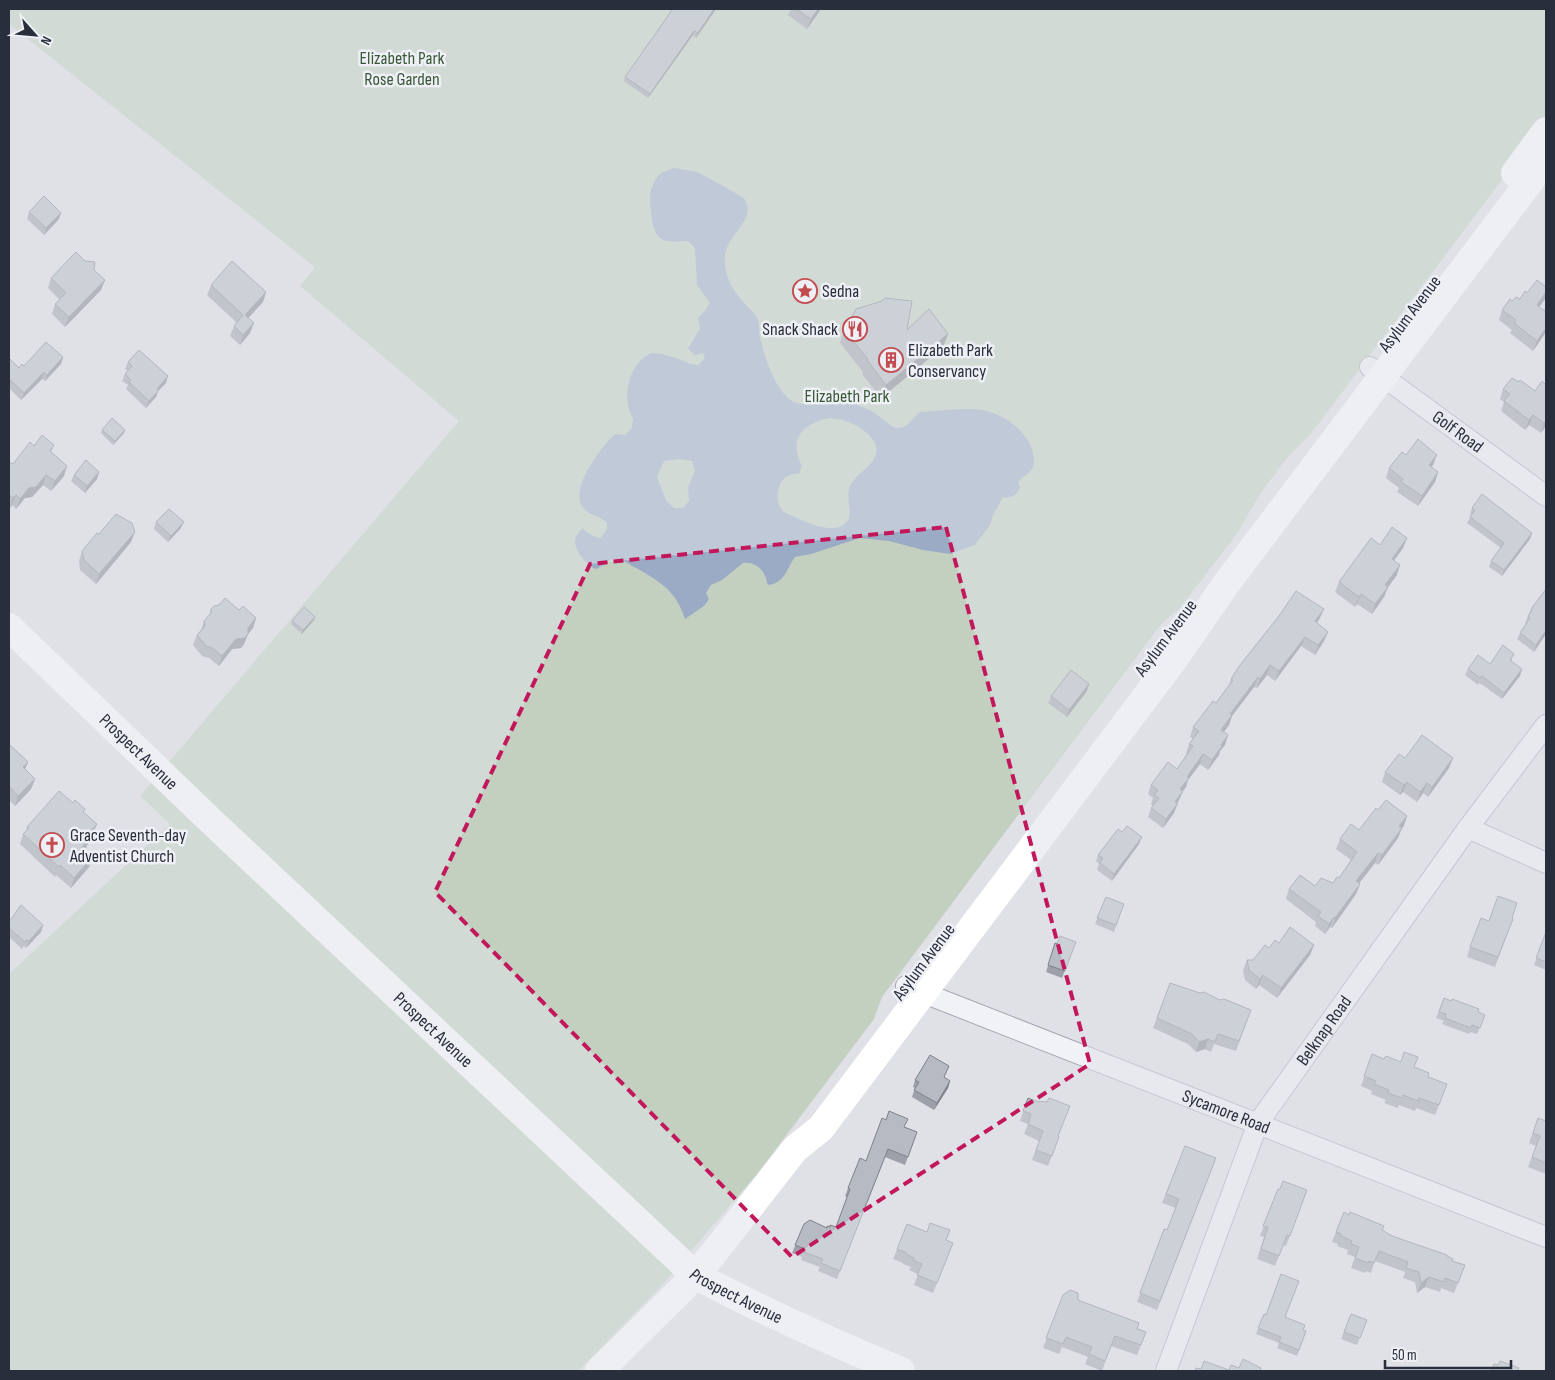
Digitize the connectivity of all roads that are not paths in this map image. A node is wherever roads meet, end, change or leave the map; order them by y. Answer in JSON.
{"nodes":[{"id":1,"x":1546,"y":131,"type":"edge"},
{"id":2,"x":1546,"y":160,"type":"edge"},
{"id":3,"x":1376,"y":372,"type":"junction"},
{"id":4,"x":1546,"y":496,"type":"edge"},
{"id":5,"x":9,"y":627,"type":"edge"},
{"id":6,"x":1546,"y":725,"type":"edge"},
{"id":7,"x":1468,"y":828,"type":"junction"},
{"id":8,"x":1546,"y":863,"type":"edge"},
{"id":9,"x":914,"y":989,"type":"junction"},
{"id":10,"x":1258,"y":1123,"type":"junction"},
{"id":11,"x":1546,"y":1237,"type":"edge"},
{"id":12,"x":695,"y":1275,"type":"junction"},
{"id":13,"x":599,"y":1371,"type":"edge"},
{"id":14,"x":901,"y":1371,"type":"edge"},
{"id":15,"x":1166,"y":1371,"type":"edge"}],
"edges":[{"from":1,"to":3,"type":"main road","name":"Asylum Avenue"},
{"from":2,"to":3,"type":"main road","name":"Asylum Avenue"},
{"from":3,"to":4,"type":"street","name":"Golf Road"},
{"from":3,"to":9,"type":"main road","name":"Asylum Avenue"},
{"from":5,"to":12,"type":"main road","name":"Prospect Avenue"},
{"from":6,"to":7,"type":"street","name":"Belknap Road"},
{"from":7,"to":8,"type":"street"},
{"from":7,"to":10,"type":"street","name":"Belknap Road"},
{"from":9,"to":10,"type":"street","name":"Sycamore Road"},
{"from":9,"to":12,"type":"main road","name":"Asylum Avenue"},
{"from":10,"to":11,"type":"street","name":"Sycamore Road"},
{"from":10,"to":15,"type":"street","name":"Belknap Road"},
{"from":12,"to":13,"type":"main road","name":"Asylum Avenue"},
{"from":12,"to":14,"type":"main road","name":"Prospect Avenue"}]}
